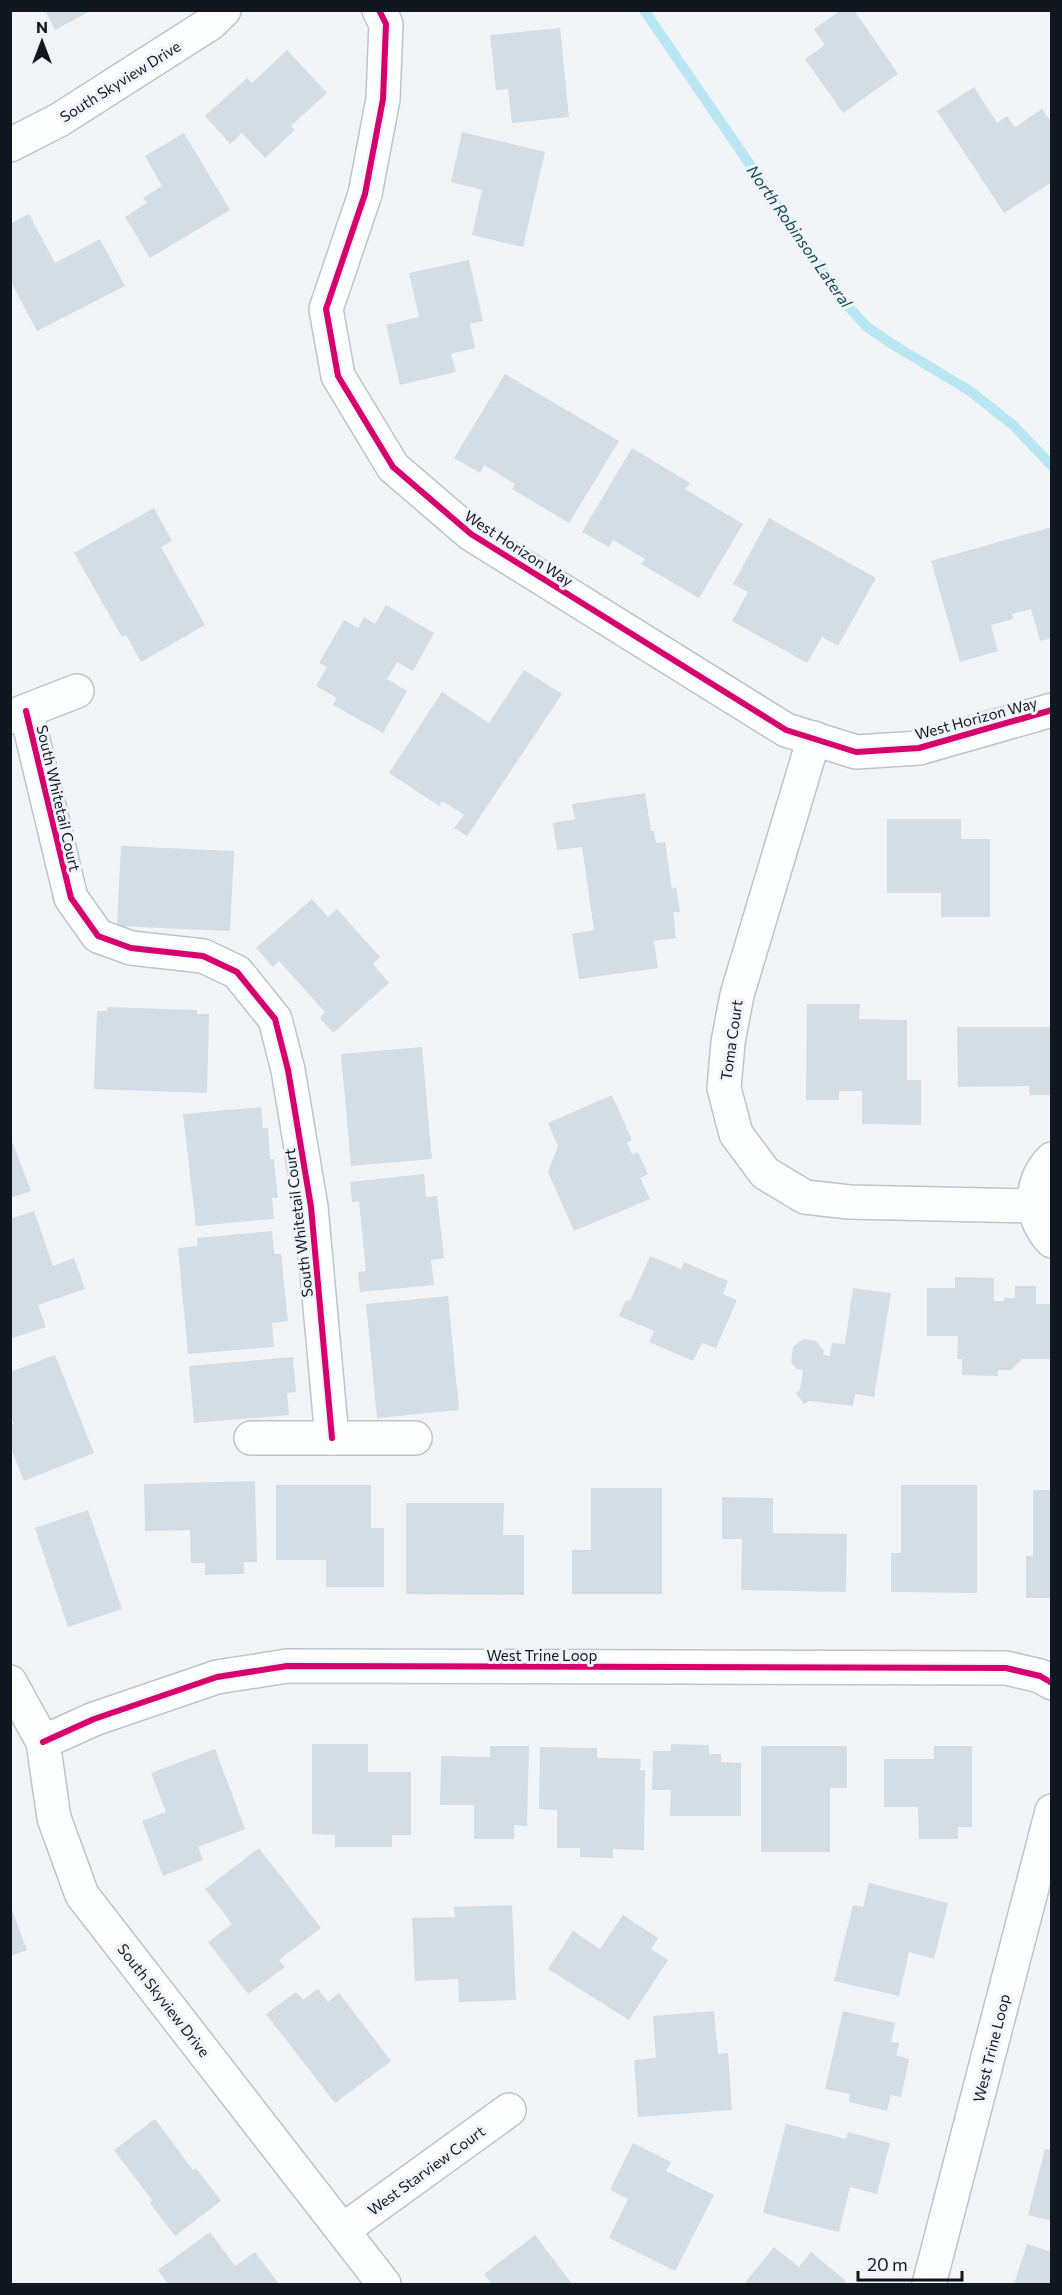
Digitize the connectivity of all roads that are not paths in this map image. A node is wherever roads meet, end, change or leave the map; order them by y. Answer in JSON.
{"nodes":[{"id":1,"x":224,"y":10,"type":"edge"},
{"id":2,"x":380,"y":10,"type":"edge"},
{"id":3,"x":10,"y":145,"type":"edge"},
{"id":4,"x":77,"y":691,"type":"dead end"},
{"id":5,"x":1052,"y":710,"type":"edge"},
{"id":6,"x":18,"y":714,"type":"edge"},
{"id":7,"x":814,"y":738,"type":"junction"},
{"id":8,"x":1052,"y":1159,"type":"edge"},
{"id":9,"x":1034,"y":1206,"type":"junction"},
{"id":10,"x":1052,"y":1241,"type":"edge"},
{"id":11,"x":251,"y":1438,"type":"dead end"},
{"id":12,"x":332,"y":1438,"type":"junction"},
{"id":13,"x":415,"y":1438,"type":"dead end"},
{"id":14,"x":10,"y":1682,"type":"edge"},
{"id":15,"x":1052,"y":1683,"type":"edge"},
{"id":16,"x":43,"y":1742,"type":"junction"},
{"id":17,"x":1052,"y":1811,"type":"edge"},
{"id":18,"x":509,"y":2110,"type":"dead end"},
{"id":19,"x":343,"y":2230,"type":"junction"},
{"id":20,"x":384,"y":2284,"type":"edge"},
{"id":21,"x":929,"y":2284,"type":"edge"}],
"edges":[{"from":1,"to":3,"type":"street","name":"South Skyview Drive"},
{"from":2,"to":7,"type":"street","name":"West Horizon Way"},
{"from":4,"to":6,"type":"street"},
{"from":5,"to":7,"type":"street","name":"West Horizon Way"},
{"from":6,"to":12,"type":"street","name":"South Whitetail Court"},
{"from":7,"to":9,"type":"street","name":"Toma Court"},
{"from":8,"to":9,"type":"street"},
{"from":9,"to":10,"type":"street"},
{"from":11,"to":12,"type":"street"},
{"from":12,"to":13,"type":"street"},
{"from":14,"to":16,"type":"street","name":"South Skyview Drive"},
{"from":15,"to":16,"type":"street","name":"West Trine Loop"},
{"from":16,"to":19,"type":"street","name":"South Skyview Drive"},
{"from":17,"to":21,"type":"street","name":"West Trine Loop"},
{"from":18,"to":19,"type":"street","name":"West Starview Court"},
{"from":19,"to":20,"type":"street","name":"South Skyview Drive"}]}
